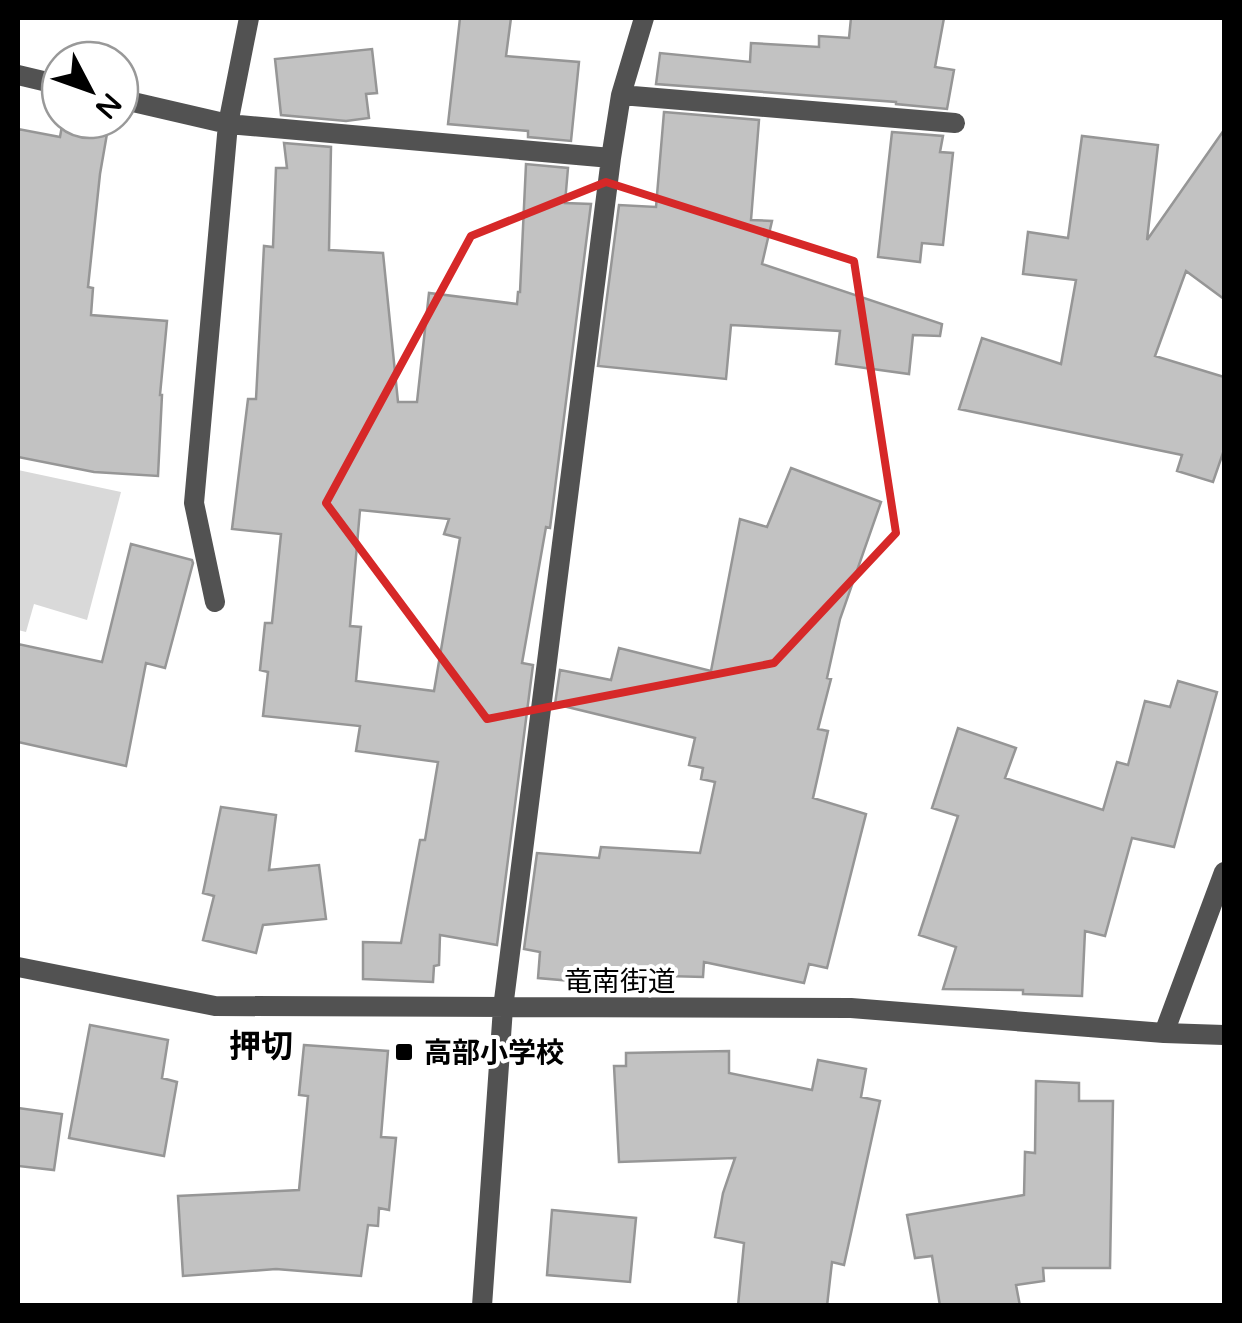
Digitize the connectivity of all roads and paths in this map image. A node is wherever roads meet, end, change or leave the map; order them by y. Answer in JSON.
{"nodes":[{"id":1,"x":249,"y":18,"type":"edge"},
{"id":2,"x":644,"y":18,"type":"edge"},
{"id":3,"x":620,"y":96,"type":"junction"},
{"id":4,"x":140,"y":104,"type":"edge"},
{"id":5,"x":955,"y":123,"type":"dead end"},
{"id":6,"x":228,"y":124,"type":"junction"},
{"id":7,"x":611,"y":158,"type":"junction"},
{"id":8,"x":215,"y":602,"type":"dead end"},
{"id":9,"x":1224,"y":872,"type":"edge"},
{"id":10,"x":18,"y":967,"type":"edge"},
{"id":11,"x":503,"y":1008,"type":"junction"},
{"id":12,"x":1164,"y":1034,"type":"junction"},
{"id":13,"x":1224,"y":1036,"type":"edge"},
{"id":14,"x":482,"y":1306,"type":"edge"}],
"edges":[{"from":1,"to":6,"type":"street"},
{"from":2,"to":3,"type":"street"},
{"from":3,"to":5,"type":"street"},
{"from":3,"to":7,"type":"street"},
{"from":4,"to":6,"type":"street"},
{"from":6,"to":7,"type":"street"},
{"from":6,"to":8,"type":"street"},
{"from":7,"to":11,"type":"street"},
{"from":9,"to":12,"type":"street"},
{"from":10,"to":11,"type":"street","name":"竜南街道"},
{"from":11,"to":12,"type":"street","name":"竜南街道"},
{"from":11,"to":14,"type":"street"},
{"from":12,"to":13,"type":"street","name":"竜南街道"}]}
